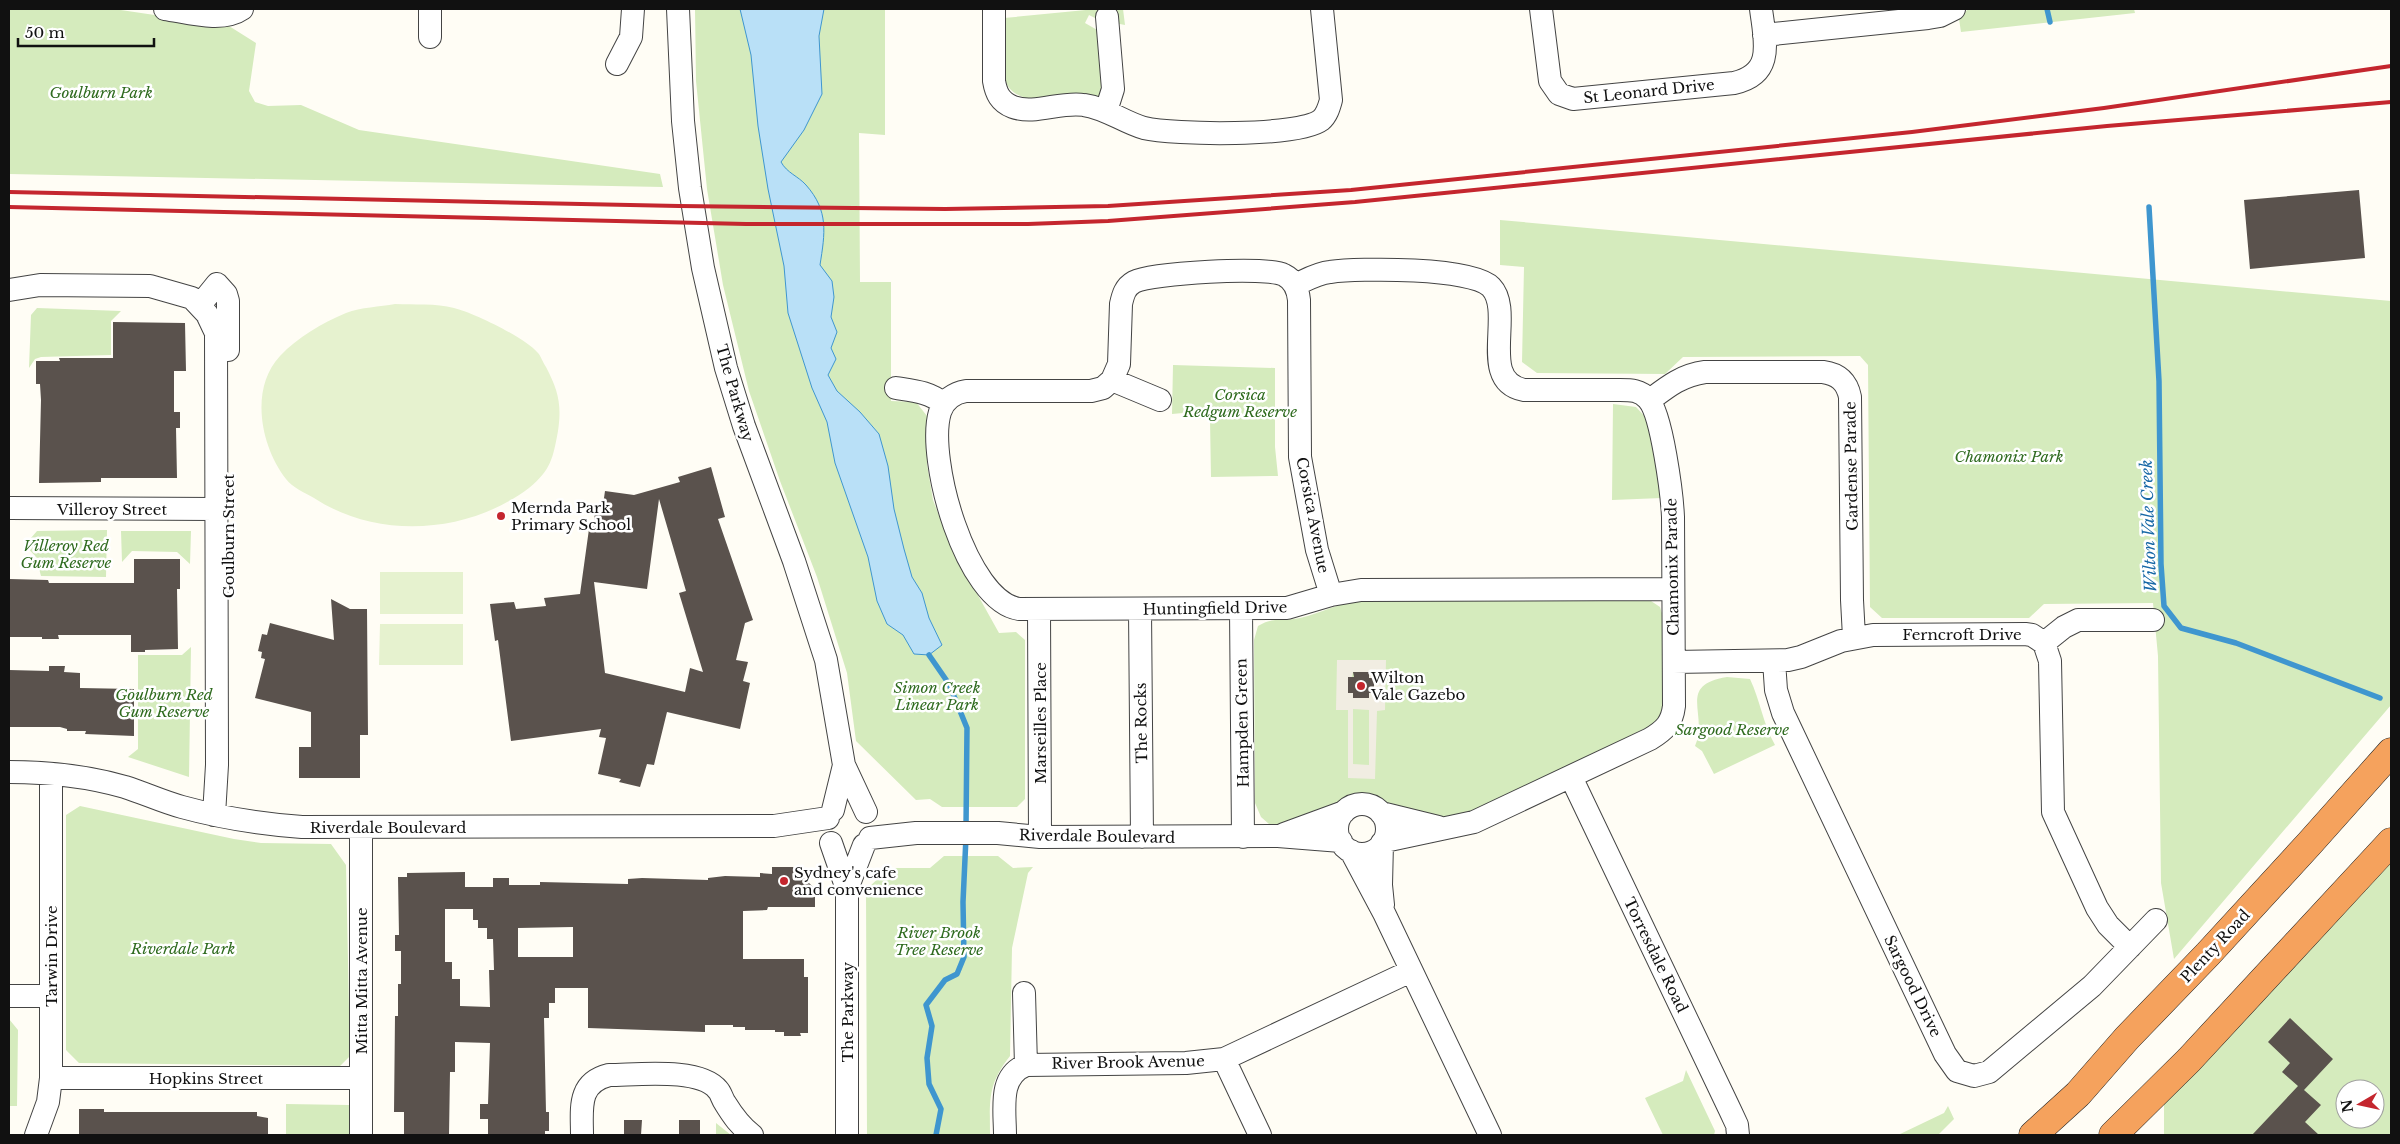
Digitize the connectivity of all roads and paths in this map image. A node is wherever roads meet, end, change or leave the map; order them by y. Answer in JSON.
{"nodes":[{"id":1,"x":164,"y":9,"type":"edge"},
{"id":2,"x":242,"y":9,"type":"edge"},
{"id":3,"x":430,"y":9,"type":"edge"},
{"id":4,"x":633,"y":9,"type":"edge"},
{"id":5,"x":678,"y":9,"type":"edge"},
{"id":6,"x":994,"y":9,"type":"edge"},
{"id":7,"x":1322,"y":9,"type":"edge"},
{"id":8,"x":1541,"y":9,"type":"edge"},
{"id":9,"x":1761,"y":9,"type":"edge"},
{"id":10,"x":1954,"y":9,"type":"edge"},
{"id":11,"x":1107,"y":17,"type":"dead end"},
{"id":12,"x":1764,"y":35,"type":"junction"},
{"id":13,"x":430,"y":36,"type":"dead end"},
{"id":14,"x":618,"y":64,"type":"dead end"},
{"id":15,"x":1106,"y":111,"type":"junction"},
{"id":16,"x":217,"y":284,"type":"junction"},
{"id":17,"x":1295,"y":285,"type":"junction"},
{"id":18,"x":150,"y":286,"type":"junction"},
{"id":19,"x":9,"y":290,"type":"edge"},
{"id":20,"x":200,"y":305,"type":"junction"},
{"id":21,"x":1112,"y":380,"type":"junction"},
{"id":22,"x":896,"y":388,"type":"dead end"},
{"id":23,"x":1160,"y":400,"type":"dead end"},
{"id":24,"x":1650,"y":400,"type":"junction"},
{"id":25,"x":944,"y":404,"type":"junction"},
{"id":26,"x":9,"y":508,"type":"edge"},
{"id":27,"x":216,"y":509,"type":"junction"},
{"id":28,"x":1673,"y":589,"type":"junction"},
{"id":29,"x":1331,"y":595,"type":"junction"},
{"id":30,"x":1039,"y":610,"type":"junction"},
{"id":31,"x":1140,"y":610,"type":"junction"},
{"id":32,"x":1241,"y":610,"type":"junction"},
{"id":33,"x":2153,"y":620,"type":"dead end"},
{"id":34,"x":1854,"y":637,"type":"junction"},
{"id":35,"x":2044,"y":643,"type":"junction"},
{"id":36,"x":1774,"y":661,"type":"junction"},
{"id":37,"x":1674,"y":662,"type":"junction"},
{"id":38,"x":2391,"y":752,"type":"edge"},
{"id":39,"x":844,"y":765,"type":"junction"},
{"id":40,"x":9,"y":772,"type":"edge"},
{"id":41,"x":51,"y":774,"type":"junction"},
{"id":42,"x":1571,"y":777,"type":"junction"},
{"id":43,"x":1344,"y":812,"type":"junction"},
{"id":44,"x":1381,"y":813,"type":"junction"},
{"id":45,"x":221,"y":816,"type":"junction"},
{"id":46,"x":361,"y":827,"type":"junction"},
{"id":47,"x":830,"y":827,"type":"junction"},
{"id":48,"x":868,"y":829,"type":"junction"},
{"id":49,"x":1444,"y":829,"type":"junction"},
{"id":50,"x":1278,"y":836,"type":"junction"},
{"id":51,"x":1040,"y":837,"type":"junction"},
{"id":52,"x":1142,"y":837,"type":"junction"},
{"id":53,"x":1243,"y":837,"type":"junction"},
{"id":54,"x":1384,"y":842,"type":"junction"},
{"id":55,"x":2391,"y":842,"type":"edge"},
{"id":56,"x":1346,"y":846,"type":"junction"},
{"id":57,"x":847,"y":889,"type":"junction"},
{"id":58,"x":1384,"y":913,"type":"junction"},
{"id":59,"x":2156,"y":920,"type":"dead end"},
{"id":60,"x":2130,"y":947,"type":"junction"},
{"id":61,"x":1411,"y":971,"type":"junction"},
{"id":62,"x":1024,"y":993,"type":"dead end"},
{"id":63,"x":9,"y":996,"type":"edge"},
{"id":64,"x":52,"y":996,"type":"junction"},
{"id":65,"x":1224,"y":1059,"type":"junction"},
{"id":66,"x":1026,"y":1065,"type":"junction"},
{"id":67,"x":51,"y":1078,"type":"junction"},
{"id":68,"x":361,"y":1078,"type":"junction"},
{"id":69,"x":1485,"y":1129,"type":"edge"},
{"id":70,"x":36,"y":1135,"type":"edge"},
{"id":71,"x":361,"y":1135,"type":"edge"},
{"id":72,"x":582,"y":1135,"type":"edge"},
{"id":73,"x":752,"y":1135,"type":"edge"},
{"id":74,"x":847,"y":1135,"type":"edge"},
{"id":75,"x":1005,"y":1135,"type":"edge"},
{"id":76,"x":1260,"y":1135,"type":"edge"},
{"id":77,"x":1738,"y":1135,"type":"edge"},
{"id":78,"x":2033,"y":1135,"type":"edge"},
{"id":79,"x":2113,"y":1135,"type":"edge"}],
"edges":[{"from":1,"to":2,"type":"street"},
{"from":3,"to":13,"type":"street"},
{"from":4,"to":14,"type":"street"},
{"from":5,"to":39,"type":"street","name":"The Parkway"},
{"from":6,"to":15,"type":"street"},
{"from":7,"to":15,"type":"street"},
{"from":8,"to":12,"type":"street","name":"St Leonard Drive"},
{"from":9,"to":12,"type":"street","name":"St Leonard Drive"},
{"from":10,"to":12,"type":"street"},
{"from":11,"to":15,"type":"street"},
{"from":16,"to":18,"type":"street"},
{"from":16,"to":20,"type":"street"},
{"from":16,"to":45,"type":"street","name":"Goulburn Street"},
{"from":17,"to":21,"type":"street"},
{"from":17,"to":24,"type":"street"},
{"from":17,"to":29,"type":"street","name":"Corsica Avenue"},
{"from":18,"to":19,"type":"street","name":"Goulburn Street"},
{"from":18,"to":20,"type":"street","name":"Goulburn Street"},
{"from":20,"to":27,"type":"street","name":"Goulburn Street"},
{"from":21,"to":23,"type":"street"},
{"from":21,"to":25,"type":"street"},
{"from":22,"to":25,"type":"street"},
{"from":24,"to":28,"type":"street","name":"Chamonix Parade"},
{"from":24,"to":34,"type":"street","name":"Gardense Parade"},
{"from":25,"to":30,"type":"street","name":"Huntingfield Drive"},
{"from":26,"to":27,"type":"street","name":"Villeroy Street"},
{"from":27,"to":45,"type":"street","name":"Goulburn Street"},
{"from":28,"to":29,"type":"street","name":"Huntingfield Drive"},
{"from":28,"to":37,"type":"street","name":"Chamonix Parade"},
{"from":29,"to":32,"type":"street","name":"Huntingfield Drive"},
{"from":30,"to":31,"type":"street","name":"Huntingfield Drive"},
{"from":30,"to":51,"type":"street","name":"Marseilles Place"},
{"from":31,"to":32,"type":"street","name":"Huntingfield Drive"},
{"from":31,"to":52,"type":"street","name":"The Rocks"},
{"from":32,"to":53,"type":"street","name":"Hampden Green"},
{"from":33,"to":35,"type":"street"},
{"from":34,"to":35,"type":"street","name":"Ferncroft Drive"},
{"from":34,"to":36,"type":"street","name":"Ferncroft Drive"},
{"from":35,"to":60,"type":"street","name":"Ferncroft Drive"},
{"from":36,"to":37,"type":"street","name":"Ferncroft Drive"},
{"from":36,"to":60,"type":"street","name":"Sargood Drive"},
{"from":37,"to":42,"type":"street","name":"Chamonix Parade"},
{"from":38,"to":78,"type":"highway","name":"Plenty Road"},
{"from":39,"to":47,"type":"street","name":"The Parkway"},
{"from":39,"to":48,"type":"street","name":"The Parkway"},
{"from":40,"to":41,"type":"street","name":"Riverdale Boulevard"},
{"from":41,"to":45,"type":"street","name":"Riverdale Boulevard"},
{"from":41,"to":64,"type":"street","name":"Tarwin Drive"},
{"from":42,"to":49,"type":"street","name":"Chamonix Parade"},
{"from":42,"to":77,"type":"street","name":"Torresdale Road"},
{"from":43,"to":44,"type":"street"},
{"from":43,"to":50,"type":"street","name":"Riverdale Boulevard"},
{"from":43,"to":56,"type":"street"},
{"from":44,"to":49,"type":"street","name":"Chamonix Parade"},
{"from":44,"to":54,"type":"street"},
{"from":45,"to":46,"type":"street","name":"Riverdale Boulevard"},
{"from":46,"to":47,"type":"street","name":"Riverdale Boulevard"},
{"from":46,"to":68,"type":"street","name":"Mitta Mitta Avenue"},
{"from":47,"to":48,"type":"street"},
{"from":47,"to":48,"type":"street","name":"Riverdale Boulevard"},
{"from":47,"to":57,"type":"street","name":"The Parkway"},
{"from":48,"to":51,"type":"street","name":"Riverdale Boulevard"},
{"from":48,"to":57,"type":"street","name":"The Parkway"},
{"from":49,"to":54,"type":"street","name":"Chamonix Parade"},
{"from":50,"to":53,"type":"street","name":"Riverdale Boulevard"},
{"from":50,"to":56,"type":"street","name":"Riverdale Boulevard"},
{"from":51,"to":52,"type":"street","name":"Riverdale Boulevard"},
{"from":52,"to":53,"type":"street","name":"Riverdale Boulevard"},
{"from":54,"to":56,"type":"street"},
{"from":54,"to":58,"type":"street"},
{"from":55,"to":79,"type":"highway"},
{"from":56,"to":58,"type":"street"},
{"from":57,"to":74,"type":"street","name":"The Parkway"},
{"from":58,"to":61,"type":"street"},
{"from":59,"to":60,"type":"street","name":"Sargood Drive"},
{"from":61,"to":65,"type":"street","name":"River Brook Avenue"},
{"from":61,"to":69,"type":"street"},
{"from":62,"to":66,"type":"street"},
{"from":63,"to":64,"type":"street"},
{"from":64,"to":67,"type":"street","name":"Tarwin Drive"},
{"from":65,"to":66,"type":"street","name":"River Brook Avenue"},
{"from":65,"to":76,"type":"street"},
{"from":66,"to":75,"type":"street"},
{"from":67,"to":68,"type":"street","name":"Hopkins Street"},
{"from":67,"to":70,"type":"street","name":"Tarwin Drive"},
{"from":68,"to":71,"type":"street","name":"Mitta Mitta Avenue"},
{"from":72,"to":73,"type":"street"}]}
